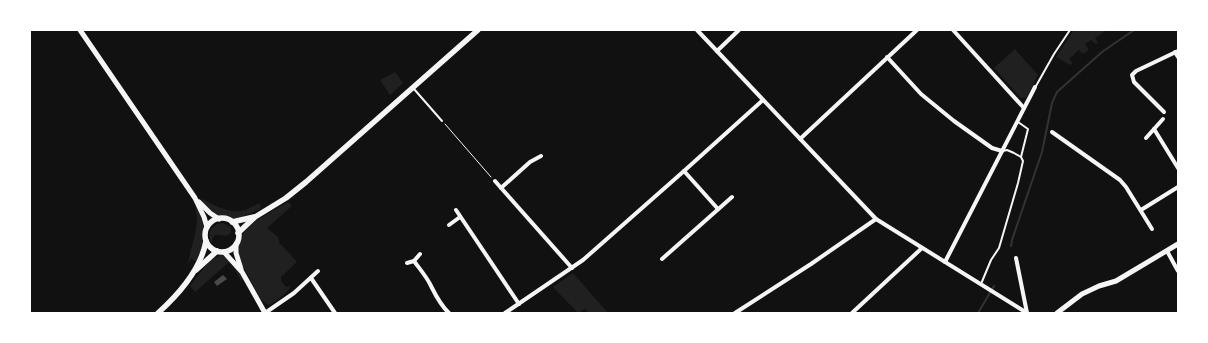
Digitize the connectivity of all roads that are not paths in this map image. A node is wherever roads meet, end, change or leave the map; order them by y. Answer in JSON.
{"nodes":[{"id":1,"x":80,"y":30,"type":"edge"},
{"id":2,"x":478,"y":30,"type":"edge"},
{"id":3,"x":698,"y":30,"type":"edge"},
{"id":4,"x":739,"y":30,"type":"edge"},
{"id":5,"x":917,"y":30,"type":"edge"},
{"id":6,"x":953,"y":30,"type":"edge"},
{"id":7,"x":1070,"y":30,"type":"edge"},
{"id":8,"x":717,"y":51,"type":"junction"},
{"id":9,"x":1176,"y":51,"type":"edge"},
{"id":10,"x":888,"y":57,"type":"junction"},
{"id":11,"x":1178,"y":58,"type":"edge"},
{"id":12,"x":1035,"y":87,"type":"joint"},
{"id":13,"x":412,"y":88,"type":"junction"},
{"id":14,"x":763,"y":100,"type":"junction"},
{"id":15,"x":1024,"y":108,"type":"junction"},
{"id":16,"x":1164,"y":112,"type":"dead end"},
{"id":17,"x":1163,"y":119,"type":"dead end"},
{"id":18,"x":442,"y":121,"type":"road end"},
{"id":19,"x":1017,"y":121,"type":"junction"},
{"id":20,"x":1154,"y":129,"type":"junction"},
{"id":21,"x":1052,"y":132,"type":"dead end"},
{"id":22,"x":1146,"y":138,"type":"dead end"},
{"id":23,"x":800,"y":139,"type":"junction"},
{"id":24,"x":1002,"y":151,"type":"junction"},
{"id":25,"x":541,"y":156,"type":"dead end"},
{"id":26,"x":1021,"y":157,"type":"junction"},
{"id":27,"x":1178,"y":168,"type":"edge"},
{"id":28,"x":684,"y":171,"type":"junction"},
{"id":29,"x":494,"y":181,"type":"road end"},
{"id":30,"x":1178,"y":187,"type":"edge"},
{"id":31,"x":501,"y":188,"type":"junction"},
{"id":32,"x":732,"y":196,"type":"dead end"},
{"id":33,"x":195,"y":198,"type":"junction"},
{"id":34,"x":718,"y":209,"type":"junction"},
{"id":35,"x":456,"y":210,"type":"dead end"},
{"id":36,"x":1141,"y":210,"type":"junction"},
{"id":37,"x":254,"y":217,"type":"junction"},
{"id":38,"x":460,"y":217,"type":"junction"},
{"id":39,"x":219,"y":219,"type":"junction"},
{"id":40,"x":876,"y":219,"type":"junction"},
{"id":41,"x":232,"y":222,"type":"junction"},
{"id":42,"x":449,"y":225,"type":"dead end"},
{"id":43,"x":207,"y":227,"type":"junction"},
{"id":44,"x":1152,"y":229,"type":"dead end"},
{"id":45,"x":238,"y":233,"type":"junction"},
{"id":46,"x":206,"y":241,"type":"junction"},
{"id":47,"x":236,"y":244,"type":"junction"},
{"id":48,"x":1178,"y":244,"type":"edge"},
{"id":49,"x":922,"y":248,"type":"junction"},
{"id":50,"x":216,"y":251,"type":"junction"},
{"id":51,"x":224,"y":252,"type":"junction"},
{"id":52,"x":1166,"y":252,"type":"junction"},
{"id":53,"x":420,"y":254,"type":"dead end"},
{"id":54,"x":1016,"y":258,"type":"dead end"},
{"id":55,"x":662,"y":259,"type":"dead end"},
{"id":56,"x":414,"y":261,"type":"junction"},
{"id":57,"x":945,"y":262,"type":"junction"},
{"id":58,"x":407,"y":263,"type":"dead end"},
{"id":59,"x":572,"y":268,"type":"junction"},
{"id":60,"x":318,"y":271,"type":"dead end"},
{"id":61,"x":1178,"y":271,"type":"edge"},
{"id":62,"x":242,"y":272,"type":"junction"},
{"id":63,"x":192,"y":274,"type":"junction"},
{"id":64,"x":311,"y":278,"type":"junction"},
{"id":65,"x":981,"y":284,"type":"junction"},
{"id":66,"x":519,"y":304,"type":"junction"},
{"id":67,"x":158,"y":313,"type":"edge"},
{"id":68,"x":265,"y":313,"type":"edge"},
{"id":69,"x":335,"y":313,"type":"edge"},
{"id":70,"x":449,"y":313,"type":"edge"},
{"id":71,"x":505,"y":313,"type":"edge"},
{"id":72,"x":735,"y":313,"type":"edge"},
{"id":73,"x":852,"y":313,"type":"edge"},
{"id":74,"x":1027,"y":313,"type":"edge"},
{"id":75,"x":1057,"y":313,"type":"edge"}],
"edges":[{"from":1,"to":33,"type":"street"},
{"from":2,"to":13,"type":"main road"},
{"from":3,"to":8,"type":"street"},
{"from":4,"to":8,"type":"street"},
{"from":5,"to":10,"type":"street"},
{"from":6,"to":15,"type":"street"},
{"from":7,"to":12,"type":"lane"},
{"from":8,"to":14,"type":"street"},
{"from":9,"to":11,"type":"street"},
{"from":9,"to":16,"type":"street"},
{"from":10,"to":23,"type":"street"},
{"from":10,"to":24,"type":"street"},
{"from":12,"to":15,"type":"street"},
{"from":13,"to":18,"type":"lane"},
{"from":13,"to":37,"type":"main road"},
{"from":14,"to":23,"type":"street"},
{"from":14,"to":28,"type":"street"},
{"from":15,"to":19,"type":"street"},
{"from":17,"to":20,"type":"street"},
{"from":19,"to":24,"type":"street"},
{"from":19,"to":26,"type":"lane"},
{"from":20,"to":22,"type":"street"},
{"from":20,"to":27,"type":"street"},
{"from":21,"to":36,"type":"street"},
{"from":23,"to":40,"type":"street"},
{"from":24,"to":26,"type":"lane"},
{"from":24,"to":57,"type":"street"},
{"from":25,"to":31,"type":"street"},
{"from":26,"to":65,"type":"lane"},
{"from":28,"to":34,"type":"street"},
{"from":28,"to":59,"type":"street"},
{"from":29,"to":31,"type":"street"},
{"from":30,"to":36,"type":"street"},
{"from":31,"to":59,"type":"street"},
{"from":32,"to":34,"type":"street"},
{"from":33,"to":39,"type":"street"},
{"from":33,"to":43,"type":"street"},
{"from":34,"to":55,"type":"street"},
{"from":35,"to":38,"type":"street"},
{"from":36,"to":44,"type":"street"},
{"from":37,"to":41,"type":"main road"},
{"from":37,"to":45,"type":"main road"},
{"from":38,"to":42,"type":"street"},
{"from":38,"to":66,"type":"street"},
{"from":39,"to":41,"type":"main road"},
{"from":39,"to":43,"type":"main road"},
{"from":40,"to":49,"type":"street"},
{"from":40,"to":72,"type":"street"},
{"from":41,"to":45,"type":"main road"},
{"from":43,"to":46,"type":"main road"},
{"from":45,"to":47,"type":"main road"},
{"from":46,"to":50,"type":"main road"},
{"from":46,"to":63,"type":"main road"},
{"from":47,"to":51,"type":"main road"},
{"from":47,"to":62,"type":"street"},
{"from":48,"to":52,"type":"street"},
{"from":49,"to":57,"type":"street"},
{"from":49,"to":73,"type":"street"},
{"from":50,"to":51,"type":"main road"},
{"from":50,"to":63,"type":"main road"},
{"from":51,"to":62,"type":"street"},
{"from":52,"to":61,"type":"street"},
{"from":52,"to":75,"type":"street"},
{"from":53,"to":56,"type":"street"},
{"from":54,"to":74,"type":"street"},
{"from":56,"to":58,"type":"street"},
{"from":56,"to":70,"type":"street"},
{"from":57,"to":65,"type":"street"},
{"from":59,"to":66,"type":"street"},
{"from":60,"to":64,"type":"street"},
{"from":62,"to":68,"type":"street"},
{"from":63,"to":67,"type":"main road"},
{"from":64,"to":68,"type":"street"},
{"from":64,"to":69,"type":"street"},
{"from":65,"to":74,"type":"street"},
{"from":66,"to":71,"type":"street"}]}
